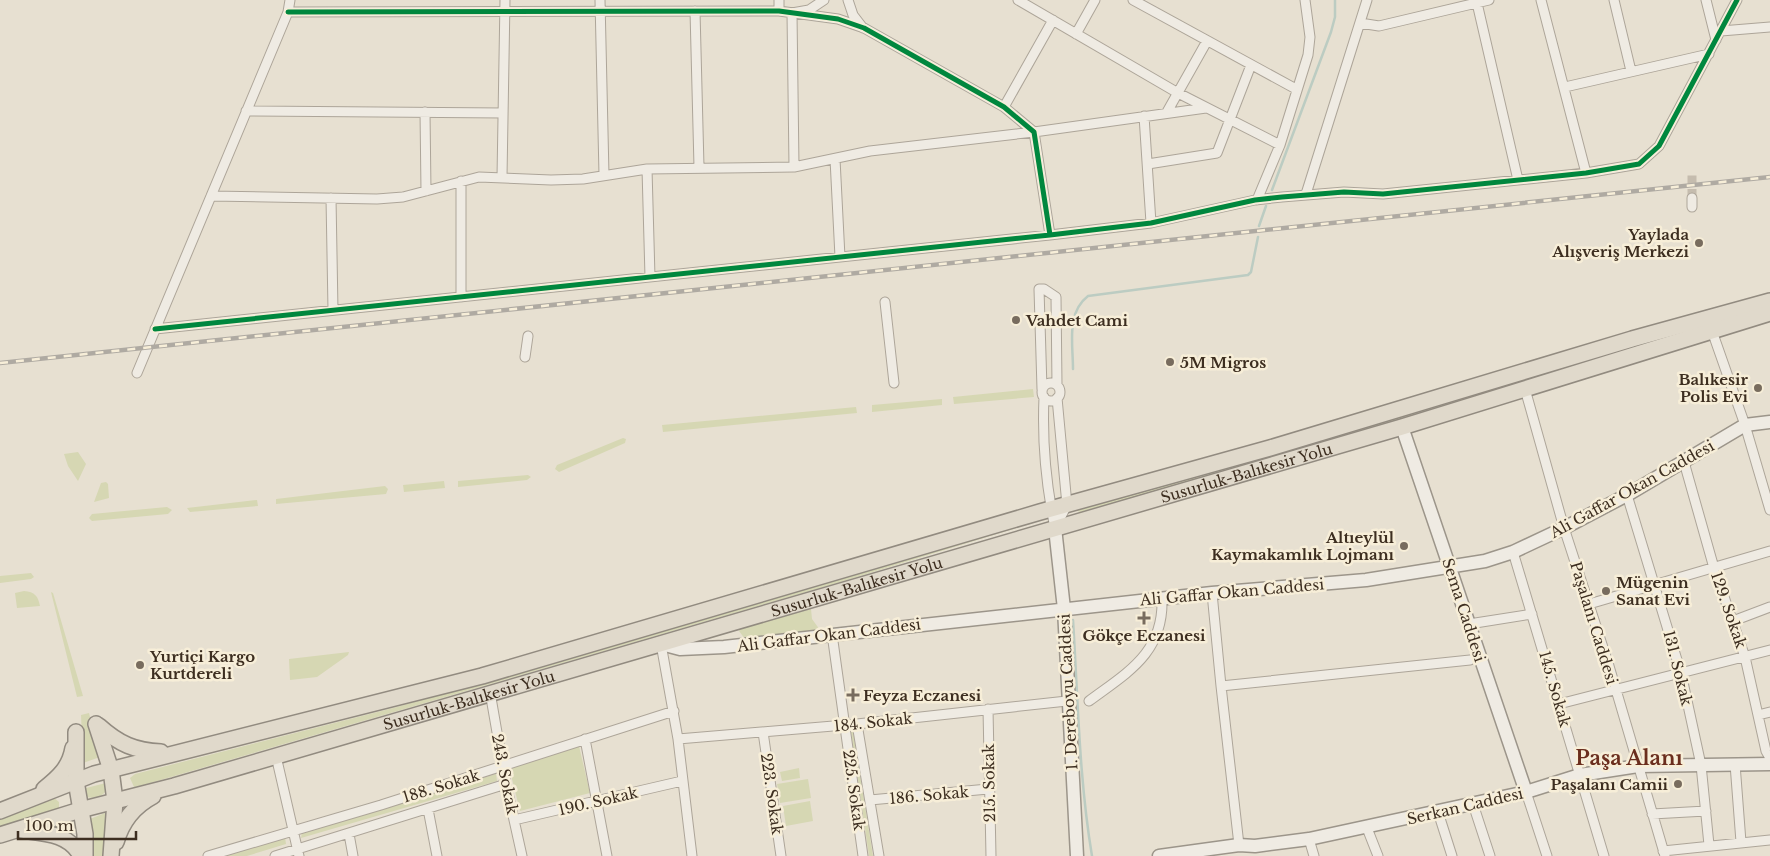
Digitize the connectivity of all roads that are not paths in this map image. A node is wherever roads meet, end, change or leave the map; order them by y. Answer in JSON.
{"nodes":[{"id":1,"x":290,"y":0,"type":"edge"},
{"id":2,"x":505,"y":0,"type":"edge"},
{"id":3,"x":600,"y":0,"type":"edge"},
{"id":4,"x":779,"y":0,"type":"edge"},
{"id":5,"x":824,"y":0,"type":"edge"},
{"id":6,"x":848,"y":0,"type":"edge"},
{"id":7,"x":1018,"y":0,"type":"edge"},
{"id":8,"x":1095,"y":0,"type":"edge"},
{"id":9,"x":1133,"y":0,"type":"edge"},
{"id":10,"x":1305,"y":0,"type":"edge"},
{"id":11,"x":1367,"y":0,"type":"edge"},
{"id":12,"x":1489,"y":0,"type":"edge"},
{"id":13,"x":1541,"y":0,"type":"edge"},
{"id":14,"x":1614,"y":0,"type":"edge"},
{"id":15,"x":1706,"y":0,"type":"edge"},
{"id":16,"x":1737,"y":0,"type":"edge"},
{"id":17,"x":1477,"y":3,"type":"junction"},
{"id":18,"x":695,"y":11,"type":"junction"},
{"id":19,"x":779,"y":11,"type":"junction"},
{"id":20,"x":288,"y":12,"type":"junction"},
{"id":21,"x":505,"y":12,"type":"junction"},
{"id":22,"x":600,"y":12,"type":"junction"},
{"id":23,"x":792,"y":13,"type":"junction"},
{"id":24,"x":1053,"y":20,"type":"junction"},
{"id":25,"x":1360,"y":23,"type":"junction"},
{"id":26,"x":1770,"y":27,"type":"edge"},
{"id":27,"x":864,"y":28,"type":"junction"},
{"id":28,"x":1721,"y":31,"type":"junction"},
{"id":29,"x":1076,"y":34,"type":"junction"},
{"id":30,"x":1207,"y":40,"type":"junction"},
{"id":31,"x":1716,"y":40,"type":"junction"},
{"id":32,"x":1709,"y":54,"type":"junction"},
{"id":33,"x":1251,"y":65,"type":"junction"},
{"id":34,"x":1631,"y":71,"type":"junction"},
{"id":35,"x":1565,"y":87,"type":"junction"},
{"id":36,"x":1296,"y":89,"type":"junction"},
{"id":37,"x":1178,"y":93,"type":"junction"},
{"id":38,"x":1004,"y":106,"type":"junction"},
{"id":39,"x":1206,"y":108,"type":"junction"},
{"id":40,"x":246,"y":111,"type":"junction"},
{"id":41,"x":425,"y":112,"type":"junction"},
{"id":42,"x":1167,"y":112,"type":"junction"},
{"id":43,"x":503,"y":113,"type":"junction"},
{"id":44,"x":1144,"y":116,"type":"junction"},
{"id":45,"x":1229,"y":120,"type":"junction"},
{"id":46,"x":1034,"y":132,"type":"junction"},
{"id":47,"x":1280,"y":145,"type":"junction"},
{"id":48,"x":835,"y":159,"type":"junction"},
{"id":49,"x":1148,"y":164,"type":"junction"},
{"id":50,"x":699,"y":167,"type":"junction"},
{"id":51,"x":794,"y":167,"type":"junction"},
{"id":52,"x":647,"y":169,"type":"junction"},
{"id":53,"x":1586,"y":173,"type":"junction"},
{"id":54,"x":604,"y":175,"type":"junction"},
{"id":55,"x":502,"y":177,"type":"junction"},
{"id":56,"x":1518,"y":180,"type":"junction"},
{"id":57,"x":461,"y":181,"type":"junction"},
{"id":58,"x":426,"y":191,"type":"junction"},
{"id":59,"x":1306,"y":194,"type":"junction"},
{"id":60,"x":211,"y":196,"type":"junction"},
{"id":61,"x":331,"y":198,"type":"junction"},
{"id":62,"x":1257,"y":200,"type":"junction"},
{"id":63,"x":1151,"y":223,"type":"junction"},
{"id":64,"x":1050,"y":235,"type":"junction"},
{"id":65,"x":840,"y":257,"type":"junction"},
{"id":66,"x":650,"y":277,"type":"junction"},
{"id":67,"x":1770,"y":293,"type":"edge"},
{"id":68,"x":461,"y":297,"type":"junction"},
{"id":69,"x":1770,"y":301,"type":"edge"},
{"id":70,"x":885,"y":302,"type":"dead end"},
{"id":71,"x":333,"y":310,"type":"junction"},
{"id":72,"x":1770,"y":313,"type":"edge"},
{"id":73,"x":1770,"y":317,"type":"edge"},
{"id":74,"x":155,"y":329,"type":"junction"},
{"id":75,"x":1668,"y":329,"type":"junction"},
{"id":76,"x":1712,"y":331,"type":"junction"},
{"id":77,"x":528,"y":336,"type":"dead end"},
{"id":78,"x":525,"y":357,"type":"dead end"},
{"id":79,"x":138,"y":373,"type":"dead end"},
{"id":80,"x":894,"y":383,"type":"dead end"},
{"id":81,"x":1057,"y":385,"type":"junction"},
{"id":82,"x":1525,"y":389,"type":"junction"},
{"id":83,"x":1043,"y":393,"type":"junction"},
{"id":84,"x":1057,"y":398,"type":"junction"},
{"id":85,"x":1770,"y":422,"type":"edge"},
{"id":86,"x":1745,"y":425,"type":"junction"},
{"id":87,"x":1402,"y":427,"type":"junction"},
{"id":88,"x":1684,"y":462,"type":"junction"},
{"id":89,"x":1627,"y":495,"type":"junction"},
{"id":90,"x":1067,"y":505,"type":"junction"},
{"id":91,"x":1051,"y":509,"type":"junction"},
{"id":92,"x":1770,"y":510,"type":"edge"},
{"id":93,"x":1056,"y":528,"type":"junction"},
{"id":94,"x":1564,"y":528,"type":"junction"},
{"id":95,"x":1770,"y":551,"type":"edge"},
{"id":96,"x":1513,"y":552,"type":"junction"},
{"id":97,"x":1451,"y":567,"type":"junction"},
{"id":98,"x":1714,"y":568,"type":"junction"},
{"id":99,"x":1656,"y":585,"type":"junction"},
{"id":100,"x":1212,"y":593,"type":"junction"},
{"id":101,"x":1162,"y":598,"type":"junction"},
{"id":102,"x":1589,"y":604,"type":"junction"},
{"id":103,"x":1770,"y":607,"type":"edge"},
{"id":104,"x":1064,"y":609,"type":"junction"},
{"id":105,"x":1532,"y":614,"type":"junction"},
{"id":106,"x":1733,"y":621,"type":"junction"},
{"id":107,"x":1469,"y":624,"type":"junction"},
{"id":108,"x":832,"y":634,"type":"junction"},
{"id":109,"x":661,"y":644,"type":"junction"},
{"id":110,"x":1770,"y":650,"type":"edge"},
{"id":111,"x":1744,"y":657,"type":"junction"},
{"id":112,"x":1470,"y":660,"type":"dead end"},
{"id":113,"x":1680,"y":673,"type":"junction"},
{"id":114,"x":1221,"y":686,"type":"junction"},
{"id":115,"x":1615,"y":690,"type":"junction"},
{"id":116,"x":490,"y":692,"type":"junction"},
{"id":117,"x":1067,"y":701,"type":"junction"},
{"id":118,"x":1090,"y":701,"type":"dead end"},
{"id":119,"x":1559,"y":704,"type":"junction"},
{"id":120,"x":988,"y":709,"type":"junction"},
{"id":121,"x":674,"y":711,"type":"junction"},
{"id":122,"x":1770,"y":712,"type":"edge"},
{"id":123,"x":1758,"y":715,"type":"junction"},
{"id":124,"x":857,"y":724,"type":"junction"},
{"id":125,"x":845,"y":725,"type":"junction"},
{"id":126,"x":763,"y":732,"type":"junction"},
{"id":127,"x":584,"y":739,"type":"junction"},
{"id":128,"x":678,"y":739,"type":"junction"},
{"id":129,"x":180,"y":753,"type":"junction"},
{"id":130,"x":276,"y":756,"type":"junction"},
{"id":131,"x":1770,"y":758,"type":"edge"},
{"id":132,"x":1735,"y":764,"type":"junction"},
{"id":133,"x":1770,"y":764,"type":"edge"},
{"id":134,"x":1701,"y":765,"type":"junction"},
{"id":135,"x":1638,"y":766,"type":"junction"},
{"id":136,"x":503,"y":767,"type":"junction"},
{"id":137,"x":111,"y":770,"type":"junction"},
{"id":138,"x":1580,"y":775,"type":"junction"},
{"id":139,"x":76,"y":781,"type":"junction"},
{"id":140,"x":682,"y":781,"type":"junction"},
{"id":141,"x":506,"y":784,"type":"junction"},
{"id":142,"x":174,"y":786,"type":"junction"},
{"id":143,"x":988,"y":789,"type":"junction"},
{"id":144,"x":1526,"y":792,"type":"junction"},
{"id":145,"x":33,"y":797,"type":"junction"},
{"id":146,"x":870,"y":800,"type":"junction"},
{"id":147,"x":115,"y":801,"type":"junction"},
{"id":148,"x":597,"y":802,"type":"junction"},
{"id":149,"x":1473,"y":804,"type":"junction"},
{"id":150,"x":428,"y":809,"type":"junction"},
{"id":151,"x":80,"y":810,"type":"junction"},
{"id":152,"x":0,"y":811,"type":"edge"},
{"id":153,"x":1706,"y":811,"type":"junction"},
{"id":154,"x":1438,"y":812,"type":"junction"},
{"id":155,"x":1652,"y":814,"type":"junction"},
{"id":156,"x":514,"y":820,"type":"junction"},
{"id":157,"x":1367,"y":828,"type":"junction"},
{"id":158,"x":17,"y":830,"type":"junction"},
{"id":159,"x":293,"y":830,"type":"junction"},
{"id":160,"x":349,"y":834,"type":"junction"},
{"id":161,"x":0,"y":835,"type":"edge"},
{"id":162,"x":1309,"y":839,"type":"junction"},
{"id":163,"x":1770,"y":840,"type":"edge"},
{"id":164,"x":1741,"y":842,"type":"junction"},
{"id":165,"x":1238,"y":845,"type":"junction"},
{"id":166,"x":1709,"y":845,"type":"junction"},
{"id":167,"x":1256,"y":851,"type":"edge"},
{"id":168,"x":299,"y":853,"type":"edge"},
{"id":169,"x":1664,"y":853,"type":"edge"},
{"id":170,"x":81,"y":856,"type":"edge"},
{"id":171,"x":85,"y":856,"type":"edge"},
{"id":172,"x":112,"y":856,"type":"edge"},
{"id":173,"x":208,"y":856,"type":"edge"},
{"id":174,"x":275,"y":856,"type":"edge"},
{"id":175,"x":353,"y":856,"type":"edge"},
{"id":176,"x":437,"y":856,"type":"edge"},
{"id":177,"x":522,"y":856,"type":"edge"},
{"id":178,"x":607,"y":856,"type":"edge"},
{"id":179,"x":692,"y":856,"type":"edge"},
{"id":180,"x":781,"y":856,"type":"edge"},
{"id":181,"x":864,"y":856,"type":"edge"},
{"id":182,"x":878,"y":856,"type":"edge"},
{"id":183,"x":991,"y":856,"type":"edge"},
{"id":184,"x":1077,"y":856,"type":"edge"},
{"id":185,"x":1159,"y":856,"type":"edge"},
{"id":186,"x":1314,"y":856,"type":"edge"},
{"id":187,"x":1378,"y":856,"type":"edge"},
{"id":188,"x":1452,"y":856,"type":"edge"},
{"id":189,"x":1490,"y":856,"type":"edge"},
{"id":190,"x":1548,"y":856,"type":"edge"},
{"id":191,"x":1604,"y":856,"type":"edge"}],
"edges":[{"from":1,"to":20,"type":"street"},
{"from":2,"to":21,"type":"street"},
{"from":3,"to":22,"type":"street"},
{"from":4,"to":19,"type":"street"},
{"from":5,"to":23,"type":"street"},
{"from":6,"to":27,"type":"street"},
{"from":7,"to":24,"type":"street"},
{"from":8,"to":29,"type":"street"},
{"from":9,"to":30,"type":"street"},
{"from":10,"to":36,"type":"street"},
{"from":11,"to":25,"type":"street"},
{"from":12,"to":17,"type":"street"},
{"from":13,"to":35,"type":"street"},
{"from":14,"to":34,"type":"street"},
{"from":15,"to":31,"type":"street"},
{"from":16,"to":28,"type":"street"},
{"from":17,"to":25,"type":"street"},
{"from":17,"to":56,"type":"street"},
{"from":18,"to":19,"type":"street"},
{"from":18,"to":22,"type":"street"},
{"from":18,"to":50,"type":"street"},
{"from":19,"to":23,"type":"street"},
{"from":20,"to":21,"type":"street"},
{"from":20,"to":40,"type":"street"},
{"from":21,"to":22,"type":"street"},
{"from":21,"to":43,"type":"street"},
{"from":22,"to":54,"type":"street"},
{"from":23,"to":27,"type":"street"},
{"from":23,"to":51,"type":"street"},
{"from":24,"to":29,"type":"street"},
{"from":24,"to":38,"type":"street"},
{"from":25,"to":59,"type":"street"},
{"from":26,"to":28,"type":"street"},
{"from":27,"to":38,"type":"street"},
{"from":28,"to":31,"type":"street"},
{"from":29,"to":37,"type":"street"},
{"from":30,"to":33,"type":"street"},
{"from":30,"to":37,"type":"street"},
{"from":31,"to":32,"type":"street"},
{"from":32,"to":34,"type":"street"},
{"from":32,"to":53,"type":"street"},
{"from":33,"to":36,"type":"street"},
{"from":33,"to":45,"type":"street"},
{"from":34,"to":35,"type":"street"},
{"from":35,"to":53,"type":"street"},
{"from":36,"to":47,"type":"street"},
{"from":37,"to":39,"type":"street"},
{"from":37,"to":42,"type":"street"},
{"from":38,"to":46,"type":"street"},
{"from":39,"to":42,"type":"street"},
{"from":39,"to":45,"type":"street"},
{"from":40,"to":41,"type":"street"},
{"from":40,"to":60,"type":"street"},
{"from":41,"to":43,"type":"street"},
{"from":41,"to":58,"type":"street"},
{"from":42,"to":44,"type":"street"},
{"from":43,"to":55,"type":"street"},
{"from":44,"to":46,"type":"street"},
{"from":44,"to":49,"type":"street"},
{"from":45,"to":47,"type":"street"},
{"from":45,"to":49,"type":"street"},
{"from":46,"to":48,"type":"street"},
{"from":46,"to":64,"type":"street"},
{"from":47,"to":62,"type":"street"},
{"from":48,"to":51,"type":"street"},
{"from":48,"to":65,"type":"street"},
{"from":49,"to":63,"type":"street"},
{"from":50,"to":51,"type":"street"},
{"from":50,"to":52,"type":"street"},
{"from":52,"to":54,"type":"street"},
{"from":52,"to":66,"type":"street"},
{"from":53,"to":56,"type":"street"},
{"from":54,"to":55,"type":"street"},
{"from":55,"to":57,"type":"street"},
{"from":56,"to":59,"type":"street"},
{"from":57,"to":58,"type":"street"},
{"from":57,"to":68,"type":"street"},
{"from":58,"to":61,"type":"street"},
{"from":59,"to":62,"type":"street"},
{"from":60,"to":61,"type":"street"},
{"from":60,"to":74,"type":"street"},
{"from":61,"to":71,"type":"street"},
{"from":62,"to":63,"type":"street"},
{"from":63,"to":64,"type":"street"},
{"from":64,"to":65,"type":"street"},
{"from":65,"to":66,"type":"street"},
{"from":66,"to":68,"type":"street"},
{"from":67,"to":75,"type":"highway","name":"Susurluk-Balıkesir Yolu"},
{"from":68,"to":71,"type":"street"},
{"from":69,"to":75,"type":"highway","name":"Susurluk-Balıkesir Yolu"},
{"from":70,"to":80,"type":"street"},
{"from":71,"to":74,"type":"street"},
{"from":72,"to":76,"type":"highway","name":"Susurluk-Balıkesir Yolu"},
{"from":73,"to":76,"type":"highway","name":"Susurluk-Balıkesir Yolu"},
{"from":74,"to":79,"type":"street"},
{"from":75,"to":90,"type":"highway","name":"Susurluk-Balıkesir Yolu"},
{"from":76,"to":82,"type":"highway","name":"Susurluk-Balıkesir Yolu"},
{"from":76,"to":86,"type":"street"},
{"from":77,"to":78,"type":"street"},
{"from":81,"to":83,"type":"street"},
{"from":81,"to":83,"type":"street"},
{"from":81,"to":84,"type":"street"},
{"from":82,"to":87,"type":"highway","name":"Susurluk-Balıkesir Yolu"},
{"from":82,"to":94,"type":"street","name":"Paşalanı Caddesi"},
{"from":83,"to":84,"type":"street"},
{"from":83,"to":91,"type":"street"},
{"from":84,"to":90,"type":"street"},
{"from":85,"to":86,"type":"main road","name":"Ali Gaffar Okan Caddesi"},
{"from":86,"to":88,"type":"main road","name":"Ali Gaffar Okan Caddesi"},
{"from":86,"to":92,"type":"street"},
{"from":87,"to":93,"type":"highway","name":"Susurluk-Balıkesir Yolu"},
{"from":87,"to":97,"type":"main road","name":"Sema Caddesi"},
{"from":88,"to":89,"type":"main road","name":"Ali Gaffar Okan Caddesi"},
{"from":88,"to":98,"type":"street","name":"129. Sokak"},
{"from":89,"to":94,"type":"main road","name":"Ali Gaffar Okan Caddesi"},
{"from":89,"to":99,"type":"street","name":"131. Sokak"},
{"from":90,"to":91,"type":"highway","name":"Susurluk-Balıkesir Yolu"},
{"from":90,"to":93,"type":"street"},
{"from":91,"to":93,"type":"street"},
{"from":91,"to":129,"type":"highway","name":"Susurluk-Balıkesir Yolu"},
{"from":93,"to":104,"type":"main road","name":"1. Dereboyu Caddesi"},
{"from":93,"to":109,"type":"highway","name":"Susurluk-Balıkesir Yolu"},
{"from":94,"to":96,"type":"main road","name":"Ali Gaffar Okan Caddesi"},
{"from":94,"to":102,"type":"street","name":"Paşalanı Caddesi"},
{"from":95,"to":98,"type":"street"},
{"from":96,"to":97,"type":"main road","name":"Ali Gaffar Okan Caddesi"},
{"from":96,"to":105,"type":"street","name":"145. Sokak"},
{"from":97,"to":100,"type":"main road","name":"Ali Gaffar Okan Caddesi"},
{"from":97,"to":107,"type":"main road","name":"Sema Caddesi"},
{"from":98,"to":99,"type":"street"},
{"from":98,"to":106,"type":"street","name":"129. Sokak"},
{"from":99,"to":102,"type":"street"},
{"from":99,"to":113,"type":"street","name":"131. Sokak"},
{"from":100,"to":101,"type":"main road","name":"Ali Gaffar Okan Caddesi"},
{"from":100,"to":114,"type":"street"},
{"from":101,"to":104,"type":"main road","name":"Ali Gaffar Okan Caddesi"},
{"from":101,"to":118,"type":"street"},
{"from":102,"to":115,"type":"street","name":"Paşalanı Caddesi"},
{"from":103,"to":106,"type":"street"},
{"from":104,"to":108,"type":"main road","name":"Ali Gaffar Okan Caddesi"},
{"from":104,"to":117,"type":"main road","name":"1. Dereboyu Caddesi"},
{"from":105,"to":107,"type":"street"},
{"from":105,"to":119,"type":"street","name":"145. Sokak"},
{"from":106,"to":111,"type":"street","name":"129. Sokak"},
{"from":107,"to":144,"type":"main road","name":"Sema Caddesi"},
{"from":108,"to":109,"type":"main road","name":"Ali Gaffar Okan Caddesi"},
{"from":108,"to":125,"type":"street","name":"225. Sokak"},
{"from":109,"to":116,"type":"highway","name":"Susurluk-Balıkesir Yolu"},
{"from":109,"to":121,"type":"street"},
{"from":110,"to":111,"type":"street"},
{"from":111,"to":113,"type":"street"},
{"from":111,"to":123,"type":"street","name":"129. Sokak"},
{"from":112,"to":114,"type":"street"},
{"from":113,"to":115,"type":"street"},
{"from":113,"to":134,"type":"street","name":"131. Sokak"},
{"from":114,"to":165,"type":"street"},
{"from":115,"to":119,"type":"street"},
{"from":115,"to":135,"type":"street","name":"Paşalanı Caddesi"},
{"from":116,"to":130,"type":"highway","name":"Susurluk-Balıkesir Yolu"},
{"from":116,"to":136,"type":"street","name":"243. Sokak"},
{"from":117,"to":120,"type":"street","name":"184. Sokak"},
{"from":117,"to":184,"type":"main road","name":"1. Dereboyu Caddesi"},
{"from":119,"to":138,"type":"street","name":"145. Sokak"},
{"from":120,"to":124,"type":"street","name":"184. Sokak"},
{"from":120,"to":143,"type":"street","name":"215. Sokak"},
{"from":121,"to":127,"type":"street","name":"188. Sokak"},
{"from":121,"to":128,"type":"street"},
{"from":122,"to":123,"type":"street"},
{"from":123,"to":131,"type":"street","name":"129. Sokak"},
{"from":124,"to":125,"type":"street","name":"184. Sokak"},
{"from":124,"to":146,"type":"street","name":"225. Sokak"},
{"from":125,"to":126,"type":"street","name":"184. Sokak"},
{"from":125,"to":181,"type":"street","name":"225. Sokak"},
{"from":126,"to":128,"type":"street","name":"184. Sokak"},
{"from":126,"to":180,"type":"street","name":"223. Sokak"},
{"from":127,"to":136,"type":"street","name":"188. Sokak"},
{"from":127,"to":148,"type":"street"},
{"from":128,"to":140,"type":"street"},
{"from":129,"to":137,"type":"highway","name":"Susurluk-Balıkesir Yolu"},
{"from":129,"to":137,"type":"highway"},
{"from":130,"to":142,"type":"highway","name":"Susurluk-Balıkesir Yolu"},
{"from":130,"to":159,"type":"street"},
{"from":132,"to":133,"type":"main road","name":"Serkan Caddesi"},
{"from":132,"to":134,"type":"main road","name":"Serkan Caddesi"},
{"from":132,"to":164,"type":"street"},
{"from":134,"to":135,"type":"main road","name":"Serkan Caddesi"},
{"from":134,"to":153,"type":"street","name":"131. Sokak"},
{"from":135,"to":138,"type":"main road","name":"Serkan Caddesi"},
{"from":135,"to":155,"type":"street","name":"Paşalanı Caddesi"},
{"from":136,"to":141,"type":"street","name":"243. Sokak"},
{"from":136,"to":159,"type":"street","name":"188. Sokak"},
{"from":137,"to":139,"type":"highway","name":"Susurluk-Balıkesir Yolu"},
{"from":137,"to":147,"type":"highway"},
{"from":138,"to":144,"type":"main road","name":"Serkan Caddesi"},
{"from":138,"to":191,"type":"street","name":"145. Sokak"},
{"from":139,"to":145,"type":"highway","name":"Susurluk-Balıkesir Yolu"},
{"from":139,"to":145,"type":"highway"},
{"from":139,"to":151,"type":"highway"},
{"from":140,"to":148,"type":"street","name":"190. Sokak"},
{"from":140,"to":179,"type":"street"},
{"from":141,"to":150,"type":"street","name":"188. Sokak"},
{"from":141,"to":156,"type":"street","name":"243. Sokak"},
{"from":142,"to":147,"type":"highway","name":"Susurluk-Balıkesir Yolu"},
{"from":142,"to":172,"type":"highway"},
{"from":143,"to":146,"type":"street","name":"186. Sokak"},
{"from":143,"to":183,"type":"street","name":"215. Sokak"},
{"from":144,"to":149,"type":"main road","name":"Serkan Caddesi"},
{"from":144,"to":190,"type":"street"},
{"from":145,"to":152,"type":"highway","name":"Susurluk-Balıkesir Yolu"},
{"from":146,"to":182,"type":"street","name":"225. Sokak"},
{"from":147,"to":151,"type":"highway","name":"Susurluk-Balıkesir Yolu"},
{"from":147,"to":172,"type":"highway"},
{"from":148,"to":156,"type":"street","name":"190. Sokak"},
{"from":148,"to":178,"type":"street"},
{"from":149,"to":154,"type":"main road","name":"Serkan Caddesi"},
{"from":149,"to":189,"type":"street"},
{"from":150,"to":160,"type":"street","name":"188. Sokak"},
{"from":150,"to":176,"type":"street"},
{"from":151,"to":158,"type":"highway","name":"Susurluk-Balıkesir Yolu"},
{"from":151,"to":171,"type":"highway"},
{"from":153,"to":155,"type":"street"},
{"from":153,"to":166,"type":"street","name":"131. Sokak"},
{"from":154,"to":157,"type":"main road","name":"Serkan Caddesi"},
{"from":154,"to":188,"type":"street"},
{"from":155,"to":169,"type":"street","name":"Paşalanı Caddesi"},
{"from":156,"to":177,"type":"street","name":"243. Sokak"},
{"from":157,"to":162,"type":"main road","name":"Serkan Caddesi"},
{"from":157,"to":187,"type":"street"},
{"from":158,"to":161,"type":"highway","name":"Susurluk-Balıkesir Yolu"},
{"from":158,"to":170,"type":"highway"},
{"from":159,"to":168,"type":"street"},
{"from":159,"to":173,"type":"street","name":"188. Sokak"},
{"from":160,"to":168,"type":"street","name":"188. Sokak"},
{"from":160,"to":175,"type":"street"},
{"from":162,"to":167,"type":"main road","name":"Serkan Caddesi"},
{"from":162,"to":186,"type":"street"},
{"from":163,"to":164,"type":"street"},
{"from":164,"to":166,"type":"street"},
{"from":165,"to":167,"type":"main road","name":"Serkan Caddesi"},
{"from":165,"to":185,"type":"main road","name":"Serkan Caddesi"},
{"from":166,"to":169,"type":"street"},
{"from":168,"to":174,"type":"street","name":"188. Sokak"}]}
